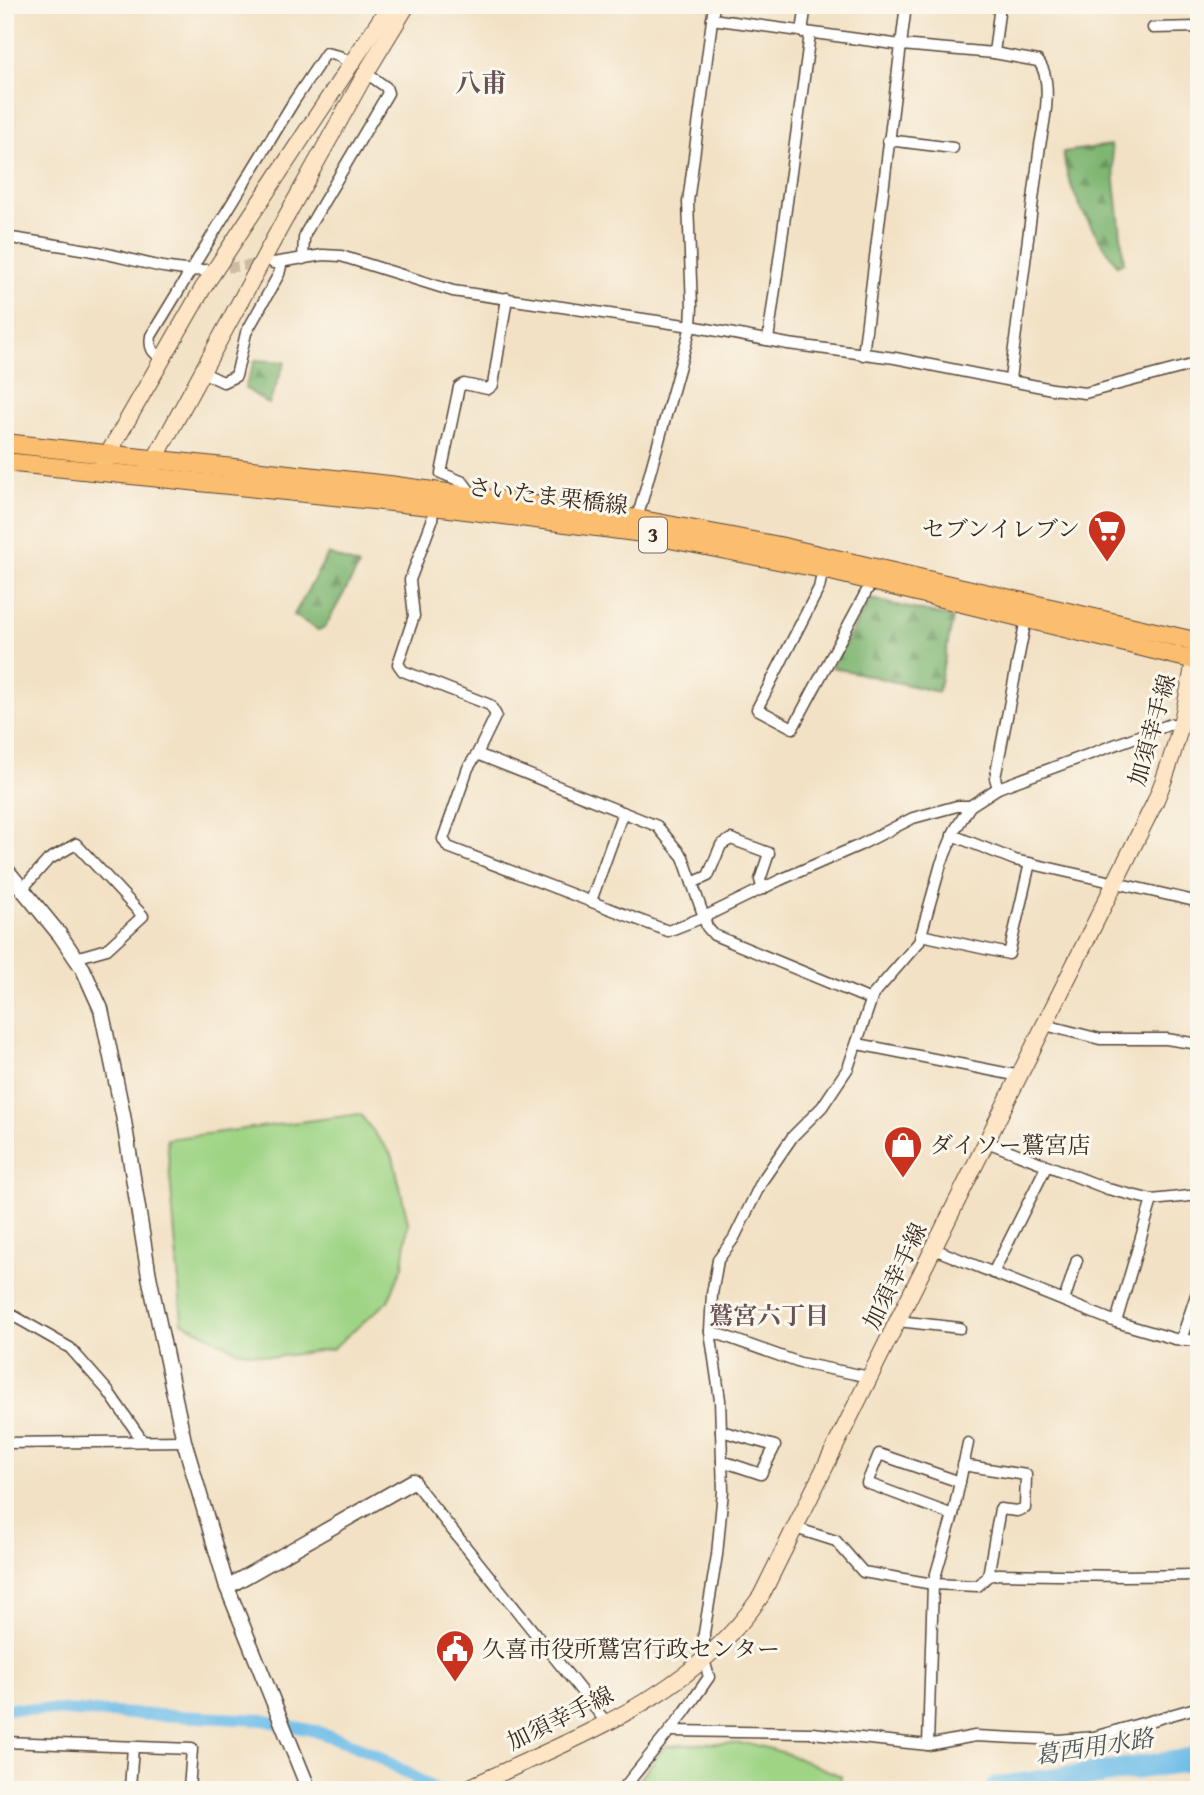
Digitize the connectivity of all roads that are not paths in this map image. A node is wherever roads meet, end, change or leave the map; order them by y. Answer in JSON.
{"nodes":[{"id":1,"x":390,"y":5,"type":"edge"},
{"id":2,"x":407,"y":5,"type":"edge"},
{"id":3,"x":714,"y":5,"type":"edge"},
{"id":4,"x":806,"y":5,"type":"edge"},
{"id":5,"x":906,"y":5,"type":"edge"},
{"id":6,"x":1000,"y":5,"type":"edge"},
{"id":7,"x":712,"y":19,"type":"junction"},
{"id":8,"x":1199,"y":27,"type":"edge"},
{"id":9,"x":1153,"y":28,"type":"dead end"},
{"id":10,"x":806,"y":33,"type":"junction"},
{"id":11,"x":901,"y":45,"type":"junction"},
{"id":12,"x":994,"y":53,"type":"junction"},
{"id":13,"x":351,"y":64,"type":"junction"},
{"id":14,"x":366,"y":73,"type":"junction"},
{"id":15,"x":888,"y":140,"type":"junction"},
{"id":16,"x":953,"y":148,"type":"dead end"},
{"id":17,"x":5,"y":237,"type":"edge"},
{"id":18,"x":303,"y":259,"type":"junction"},
{"id":19,"x":207,"y":270,"type":"tunnel mouth"},
{"id":20,"x":192,"y":271,"type":"junction"},
{"id":21,"x":507,"y":298,"type":"junction"},
{"id":22,"x":691,"y":326,"type":"junction"},
{"id":23,"x":768,"y":340,"type":"junction"},
{"id":24,"x":863,"y":355,"type":"junction"},
{"id":25,"x":162,"y":359,"type":"junction"},
{"id":26,"x":1199,"y":363,"type":"edge"},
{"id":27,"x":202,"y":372,"type":"junction"},
{"id":28,"x":1010,"y":379,"type":"junction"},
{"id":29,"x":5,"y":443,"type":"edge"},
{"id":30,"x":108,"y":454,"type":"junction"},
{"id":31,"x":155,"y":458,"type":"junction"},
{"id":32,"x":5,"y":461,"type":"edge"},
{"id":33,"x":100,"y":473,"type":"junction"},
{"id":34,"x":146,"y":477,"type":"junction"},
{"id":35,"x":475,"y":505,"type":"junction"},
{"id":36,"x":433,"y":508,"type":"junction"},
{"id":37,"x":638,"y":519,"type":"junction"},
{"id":38,"x":823,"y":569,"type":"junction"},
{"id":39,"x":872,"y":581,"type":"junction"},
{"id":40,"x":1026,"y":619,"type":"junction"},
{"id":41,"x":1198,"y":637,"type":"edge"},
{"id":42,"x":1197,"y":661,"type":"edge"},
{"id":43,"x":1182,"y":726,"type":"junction"},
{"id":44,"x":477,"y":754,"type":"junction"},
{"id":45,"x":998,"y":788,"type":"junction"},
{"id":46,"x":970,"y":806,"type":"junction"},
{"id":47,"x":623,"y":812,"type":"junction"},
{"id":48,"x":952,"y":835,"type":"junction"},
{"id":49,"x":1030,"y":863,"type":"junction"},
{"id":50,"x":5,"y":868,"type":"edge"},
{"id":51,"x":692,"y":883,"type":"junction"},
{"id":52,"x":1115,"y":884,"type":"junction"},
{"id":53,"x":23,"y":888,"type":"junction"},
{"id":54,"x":763,"y":888,"type":"junction"},
{"id":55,"x":591,"y":901,"type":"junction"},
{"id":56,"x":1199,"y":902,"type":"edge"},
{"id":57,"x":704,"y":917,"type":"junction"},
{"id":58,"x":921,"y":935,"type":"junction"},
{"id":59,"x":75,"y":957,"type":"junction"},
{"id":60,"x":871,"y":1000,"type":"junction"},
{"id":61,"x":1045,"y":1025,"type":"junction"},
{"id":62,"x":858,"y":1044,"type":"junction"},
{"id":63,"x":1199,"y":1044,"type":"edge"},
{"id":64,"x":1020,"y":1076,"type":"junction"},
{"id":65,"x":987,"y":1142,"type":"junction"},
{"id":66,"x":1046,"y":1167,"type":"junction"},
{"id":67,"x":1199,"y":1195,"type":"edge"},
{"id":68,"x":1152,"y":1200,"type":"junction"},
{"id":69,"x":934,"y":1249,"type":"junction"},
{"id":70,"x":1077,"y":1260,"type":"dead end"},
{"id":71,"x":993,"y":1273,"type":"junction"},
{"id":72,"x":1199,"y":1295,"type":"edge"},
{"id":73,"x":1065,"y":1301,"type":"junction"},
{"id":74,"x":5,"y":1311,"type":"edge"},
{"id":75,"x":898,"y":1321,"type":"junction"},
{"id":76,"x":1116,"y":1322,"type":"junction"},
{"id":77,"x":960,"y":1328,"type":"dead end"},
{"id":78,"x":710,"y":1331,"type":"junction"},
{"id":79,"x":1181,"y":1340,"type":"junction"},
{"id":80,"x":1199,"y":1341,"type":"edge"},
{"id":81,"x":870,"y":1377,"type":"junction"},
{"id":82,"x":721,"y":1431,"type":"junction"},
{"id":83,"x":142,"y":1440,"type":"junction"},
{"id":84,"x":184,"y":1440,"type":"junction"},
{"id":85,"x":5,"y":1443,"type":"edge"},
{"id":86,"x":968,"y":1443,"type":"dead end"},
{"id":87,"x":722,"y":1461,"type":"junction"},
{"id":88,"x":963,"y":1465,"type":"junction"},
{"id":89,"x":413,"y":1481,"type":"joint"},
{"id":90,"x":960,"y":1482,"type":"junction"},
{"id":91,"x":953,"y":1515,"type":"junction"},
{"id":92,"x":795,"y":1528,"type":"junction"},
{"id":93,"x":1199,"y":1575,"type":"edge"},
{"id":94,"x":988,"y":1576,"type":"junction"},
{"id":95,"x":933,"y":1584,"type":"junction"},
{"id":96,"x":227,"y":1587,"type":"junction"},
{"id":97,"x":704,"y":1660,"type":"junction"},
{"id":98,"x":1199,"y":1707,"type":"edge"},
{"id":99,"x":606,"y":1722,"type":"junction"},
{"id":100,"x":670,"y":1731,"type":"junction"},
{"id":101,"x":5,"y":1742,"type":"edge"},
{"id":102,"x":928,"y":1745,"type":"junction"},
{"id":103,"x":133,"y":1747,"type":"junction"},
{"id":104,"x":128,"y":1790,"type":"edge"},
{"id":105,"x":189,"y":1790,"type":"edge"},
{"id":106,"x":309,"y":1790,"type":"edge"},
{"id":107,"x":464,"y":1790,"type":"edge"},
{"id":108,"x":622,"y":1790,"type":"edge"}],
"edges":[{"from":1,"to":13,"type":"main road"},
{"from":2,"to":14,"type":"main road"},
{"from":3,"to":7,"type":"street"},
{"from":4,"to":10,"type":"street"},
{"from":5,"to":11,"type":"street"},
{"from":6,"to":12,"type":"street"},
{"from":7,"to":10,"type":"street"},
{"from":7,"to":22,"type":"street"},
{"from":8,"to":9,"type":"street"},
{"from":10,"to":11,"type":"street"},
{"from":10,"to":23,"type":"street"},
{"from":11,"to":12,"type":"street"},
{"from":11,"to":15,"type":"street"},
{"from":12,"to":28,"type":"street"},
{"from":13,"to":20,"type":"street"},
{"from":13,"to":25,"type":"main road"},
{"from":14,"to":18,"type":"street"},
{"from":14,"to":27,"type":"main road"},
{"from":15,"to":16,"type":"street"},
{"from":15,"to":24,"type":"street"},
{"from":17,"to":20,"type":"street"},
{"from":18,"to":21,"type":"street"},
{"from":18,"to":27,"type":"street"},
{"from":19,"to":20,"type":"street"},
{"from":20,"to":25,"type":"street"},
{"from":21,"to":22,"type":"street"},
{"from":21,"to":35,"type":"street"},
{"from":22,"to":23,"type":"street"},
{"from":22,"to":37,"type":"street"},
{"from":23,"to":24,"type":"street"},
{"from":24,"to":28,"type":"street"},
{"from":25,"to":30,"type":"main road"},
{"from":26,"to":28,"type":"street"},
{"from":27,"to":31,"type":"main road"},
{"from":29,"to":30,"type":"main road","name":"さいたま栗橋線","number":"3"},
{"from":30,"to":31,"type":"main road","name":"さいたま栗橋線","number":"3"},
{"from":30,"to":33,"type":"main road"},
{"from":31,"to":34,"type":"main road"},
{"from":31,"to":35,"type":"main road","name":"さいたま栗橋線","number":"3"},
{"from":32,"to":33,"type":"main road","name":"さいたま栗橋線","number":"3"},
{"from":33,"to":34,"type":"main road","name":"さいたま栗橋線","number":"3"},
{"from":34,"to":36,"type":"main road","name":"さいたま栗橋線","number":"3"},
{"from":35,"to":36,"type":"main road","name":"さいたま栗橋線","number":"3"},
{"from":35,"to":37,"type":"main road","name":"さいたま栗橋線","number":"3"},
{"from":35,"to":38,"type":"main road","name":"さいたま栗橋線","number":"3"},
{"from":36,"to":44,"type":"street"},
{"from":37,"to":41,"type":"main road","name":"さいたま栗橋線","number":"3"},
{"from":38,"to":39,"type":"main road","name":"さいたま栗橋線","number":"3"},
{"from":38,"to":39,"type":"street"},
{"from":39,"to":40,"type":"main road","name":"さいたま栗橋線","number":"3"},
{"from":40,"to":42,"type":"main road","name":"さいたま栗橋線","number":"3"},
{"from":40,"to":45,"type":"street"},
{"from":41,"to":42,"type":"main road","name":"加須幸手線"},
{"from":42,"to":43,"type":"main road","name":"加須幸手線"},
{"from":43,"to":45,"type":"street"},
{"from":43,"to":52,"type":"main road","name":"加須幸手線"},
{"from":44,"to":47,"type":"street"},
{"from":44,"to":55,"type":"street"},
{"from":45,"to":46,"type":"street"},
{"from":46,"to":48,"type":"street"},
{"from":46,"to":54,"type":"street"},
{"from":47,"to":51,"type":"street"},
{"from":47,"to":55,"type":"street"},
{"from":48,"to":49,"type":"street"},
{"from":48,"to":58,"type":"street"},
{"from":49,"to":52,"type":"street"},
{"from":49,"to":58,"type":"street"},
{"from":50,"to":53,"type":"street"},
{"from":51,"to":54,"type":"street"},
{"from":51,"to":57,"type":"street"},
{"from":52,"to":56,"type":"street"},
{"from":52,"to":61,"type":"main road","name":"加須幸手線"},
{"from":53,"to":59,"type":"street"},
{"from":53,"to":59,"type":"street"},
{"from":54,"to":57,"type":"street"},
{"from":55,"to":57,"type":"street"},
{"from":57,"to":60,"type":"street"},
{"from":58,"to":60,"type":"street"},
{"from":59,"to":84,"type":"street"},
{"from":60,"to":62,"type":"street"},
{"from":61,"to":63,"type":"street"},
{"from":61,"to":64,"type":"main road","name":"加須幸手線"},
{"from":62,"to":64,"type":"street"},
{"from":62,"to":78,"type":"street"},
{"from":64,"to":65,"type":"main road","name":"加須幸手線"},
{"from":65,"to":66,"type":"street"},
{"from":65,"to":69,"type":"main road","name":"加須幸手線"},
{"from":66,"to":68,"type":"street"},
{"from":66,"to":71,"type":"street"},
{"from":67,"to":68,"type":"street"},
{"from":68,"to":76,"type":"street"},
{"from":69,"to":71,"type":"street"},
{"from":69,"to":75,"type":"main road","name":"加須幸手線"},
{"from":70,"to":73,"type":"street"},
{"from":71,"to":73,"type":"street"},
{"from":72,"to":79,"type":"street"},
{"from":73,"to":76,"type":"street"},
{"from":74,"to":83,"type":"street"},
{"from":75,"to":77,"type":"street"},
{"from":75,"to":81,"type":"main road","name":"加須幸手線"},
{"from":76,"to":79,"type":"street"},
{"from":78,"to":81,"type":"street"},
{"from":78,"to":82,"type":"street"},
{"from":79,"to":80,"type":"street"},
{"from":81,"to":92,"type":"main road","name":"加須幸手線"},
{"from":82,"to":87,"type":"street"},
{"from":82,"to":87,"type":"street"},
{"from":83,"to":84,"type":"street"},
{"from":83,"to":85,"type":"street"},
{"from":84,"to":96,"type":"street"},
{"from":86,"to":88,"type":"street"},
{"from":87,"to":97,"type":"street"},
{"from":88,"to":90,"type":"street"},
{"from":88,"to":94,"type":"street"},
{"from":89,"to":96,"type":"street"},
{"from":89,"to":99,"type":"street"},
{"from":90,"to":91,"type":"street"},
{"from":90,"to":91,"type":"street"},
{"from":91,"to":95,"type":"street"},
{"from":92,"to":95,"type":"street"},
{"from":92,"to":97,"type":"main road","name":"加須幸手線"},
{"from":93,"to":94,"type":"street"},
{"from":94,"to":95,"type":"street"},
{"from":95,"to":102,"type":"street"},
{"from":96,"to":106,"type":"street"},
{"from":97,"to":99,"type":"main road","name":"加須幸手線"},
{"from":97,"to":100,"type":"street"},
{"from":98,"to":102,"type":"street"},
{"from":99,"to":107,"type":"main road","name":"加須幸手線"},
{"from":100,"to":102,"type":"street"},
{"from":100,"to":108,"type":"street"},
{"from":101,"to":103,"type":"street"},
{"from":103,"to":104,"type":"street"},
{"from":103,"to":105,"type":"street"}]}
